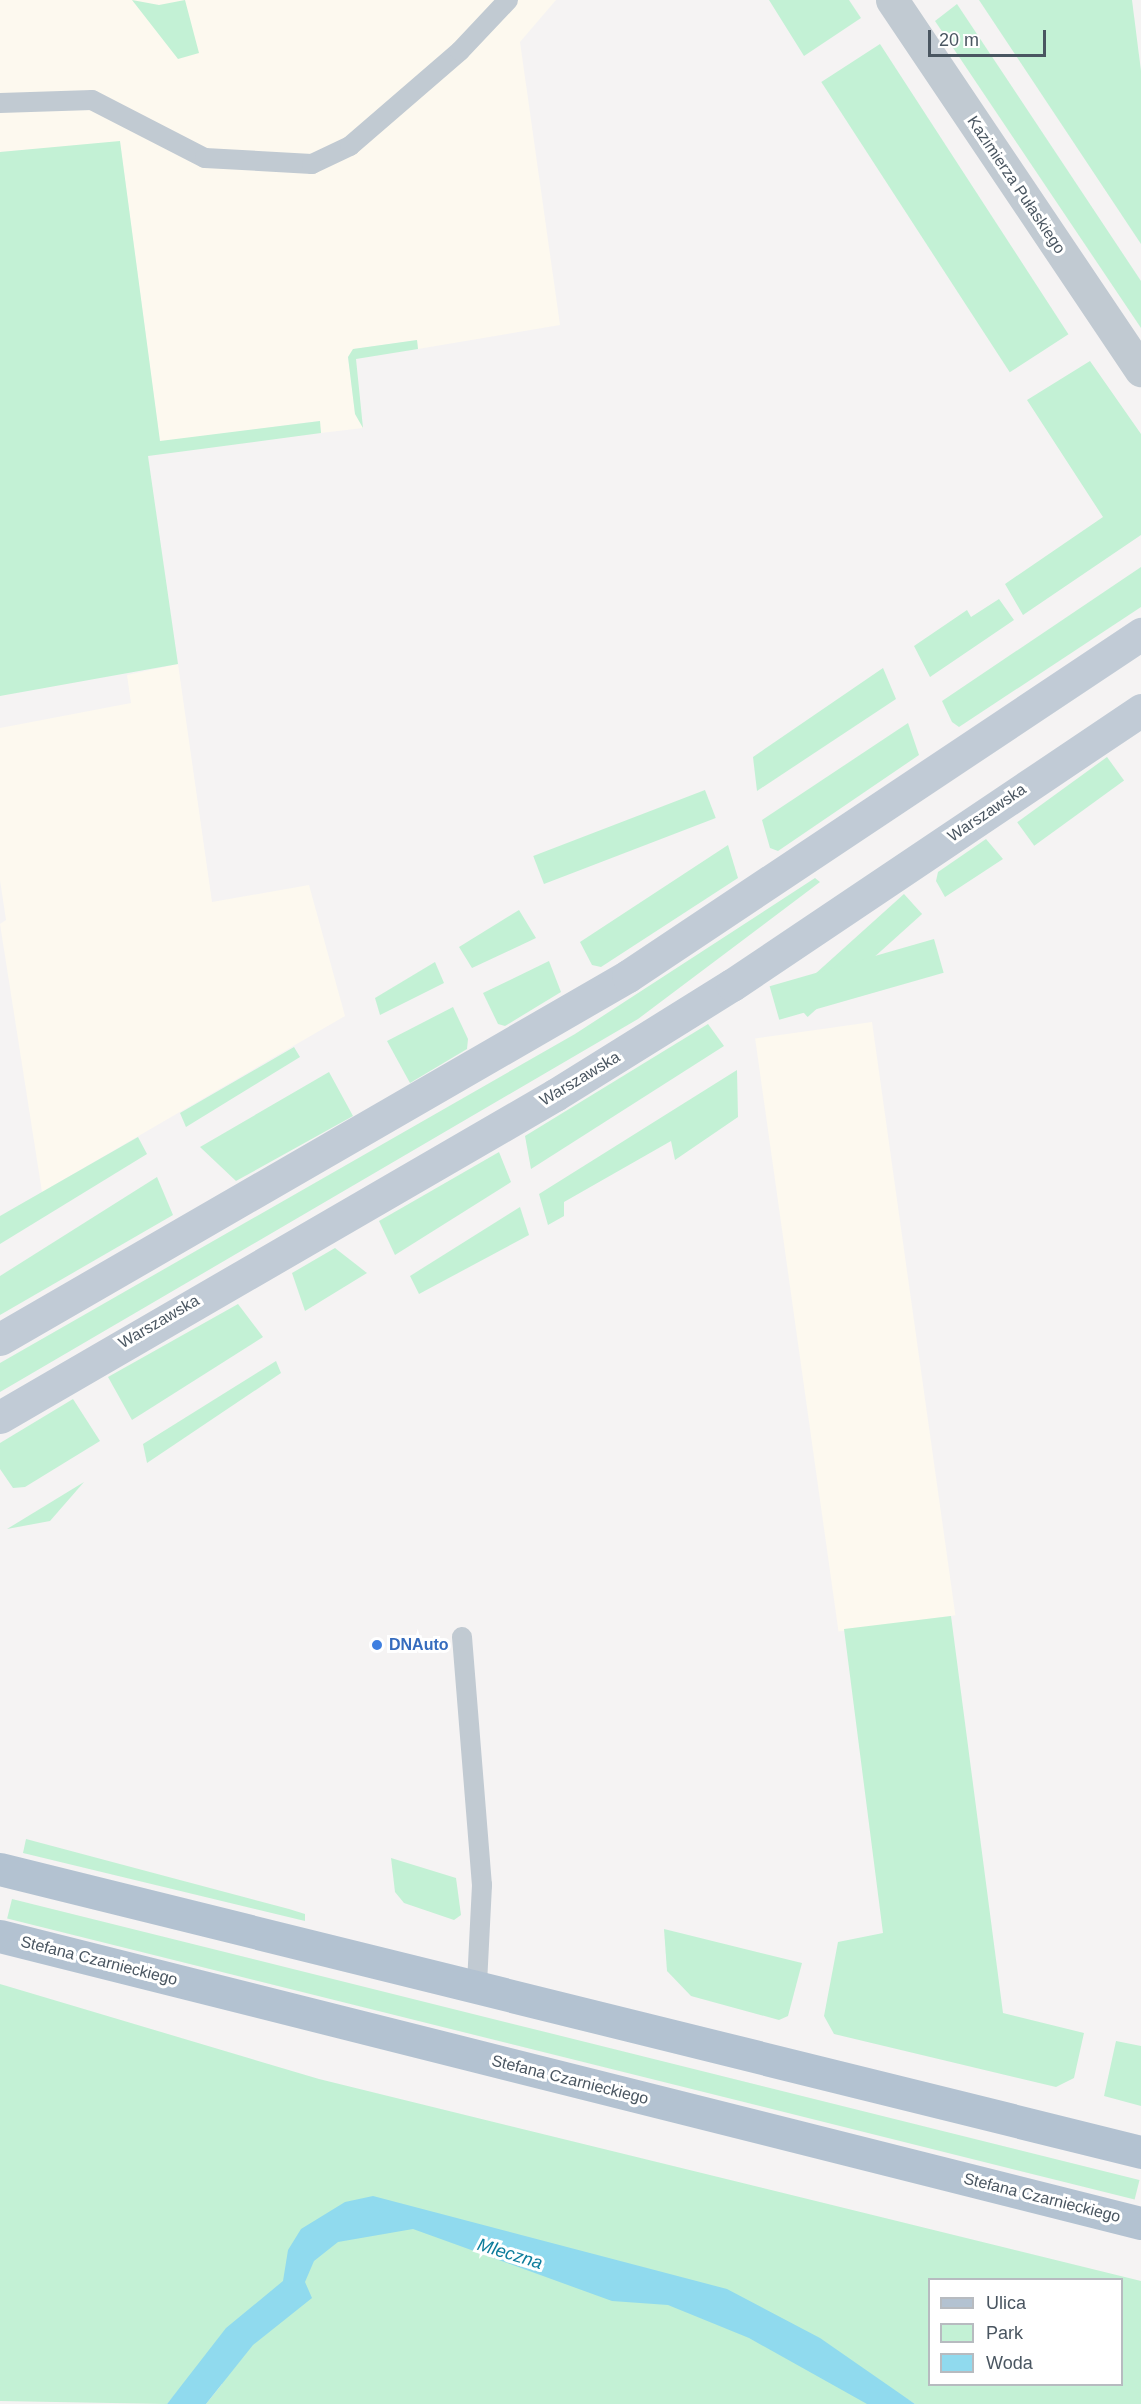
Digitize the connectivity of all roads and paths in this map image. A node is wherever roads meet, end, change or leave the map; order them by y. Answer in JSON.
{"nodes":[{"id":1,"x":508,"y":0,"type":"edge"},
{"id":2,"x":892,"y":0,"type":"edge"},
{"id":3,"x":0,"y":103,"type":"edge"},
{"id":4,"x":1141,"y":370,"type":"edge"},
{"id":5,"x":1141,"y":634,"type":"edge"},
{"id":6,"x":1141,"y":710,"type":"edge"},
{"id":7,"x":0,"y":1339,"type":"edge"},
{"id":8,"x":0,"y":1417,"type":"edge"},
{"id":9,"x":462,"y":1637,"type":"dead end"},
{"id":10,"x":0,"y":1869,"type":"edge"},
{"id":11,"x":0,"y":1936,"type":"edge"},
{"id":12,"x":477,"y":1984,"type":"junction"},
{"id":13,"x":1141,"y":2152,"type":"edge"},
{"id":14,"x":1141,"y":2223,"type":"edge"}],
"edges":[{"from":1,"to":3,"type":"lane"},
{"from":2,"to":4,"type":"street","name":"Kazimierza Pułaskiego"},
{"from":5,"to":7,"type":"main road"},
{"from":6,"to":8,"type":"main road","name":"Warszawska"},
{"from":9,"to":12,"type":"lane"},
{"from":10,"to":12,"type":"main road"},
{"from":11,"to":14,"type":"main road","name":"Stefana Czarnieckiego"},
{"from":12,"to":13,"type":"main road"}]}
